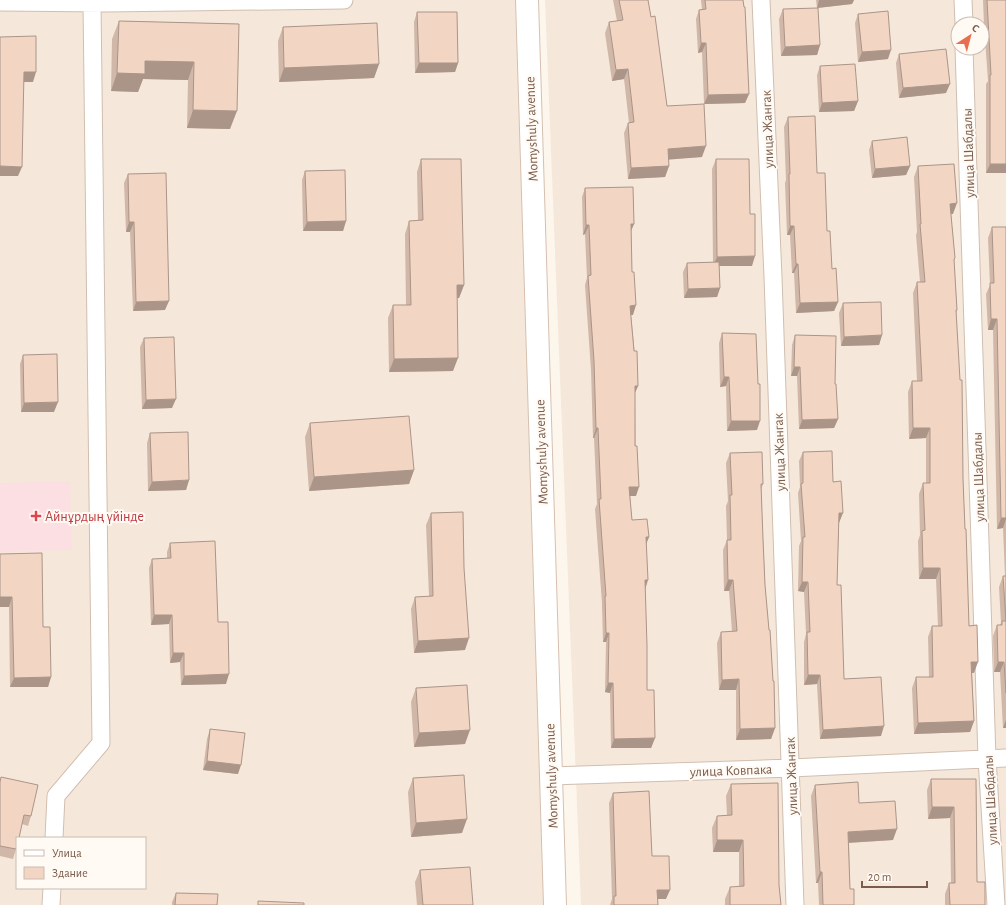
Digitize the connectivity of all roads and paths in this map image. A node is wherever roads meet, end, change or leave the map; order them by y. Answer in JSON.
{"nodes":[{"id":1,"x":344,"y":0,"type":"edge"},
{"id":2,"x":527,"y":0,"type":"edge"},
{"id":3,"x":761,"y":0,"type":"edge"},
{"id":4,"x":963,"y":0,"type":"edge"},
{"id":5,"x":0,"y":2,"type":"edge"},
{"id":6,"x":131,"y":2,"type":"edge"},
{"id":7,"x":92,"y":3,"type":"junction"},
{"id":8,"x":964,"y":16,"type":"edge"},
{"id":9,"x":964,"y":56,"type":"edge"},
{"id":10,"x":987,"y":758,"type":"junction"},
{"id":11,"x":1006,"y":758,"type":"edge"},
{"id":12,"x":791,"y":768,"type":"junction"},
{"id":13,"x":552,"y":776,"type":"junction"},
{"id":14,"x":54,"y":837,"type":"edge"},
{"id":15,"x":52,"y":889,"type":"edge"},
{"id":16,"x":51,"y":905,"type":"edge"},
{"id":17,"x":555,"y":905,"type":"edge"},
{"id":18,"x":795,"y":905,"type":"edge"},
{"id":19,"x":996,"y":905,"type":"edge"}],
"edges":[{"from":1,"to":6,"type":"street"},
{"from":2,"to":13,"type":"main road","name":"Momyshuly avenue"},
{"from":3,"to":12,"type":"street","name":"улица Жангак"},
{"from":4,"to":8,"type":"street"},
{"from":5,"to":7,"type":"street"},
{"from":6,"to":7,"type":"street"},
{"from":7,"to":14,"type":"street"},
{"from":9,"to":10,"type":"street","name":"улица Шабдалы"},
{"from":10,"to":11,"type":"street","name":"улица Ковпака"},
{"from":10,"to":12,"type":"street","name":"улица Ковпака"},
{"from":10,"to":19,"type":"street","name":"улица Шабдалы"},
{"from":12,"to":13,"type":"street","name":"улица Ковпака"},
{"from":12,"to":18,"type":"street","name":"улица Жангак"},
{"from":13,"to":17,"type":"main road","name":"Momyshuly avenue"},
{"from":15,"to":16,"type":"street"}]}
